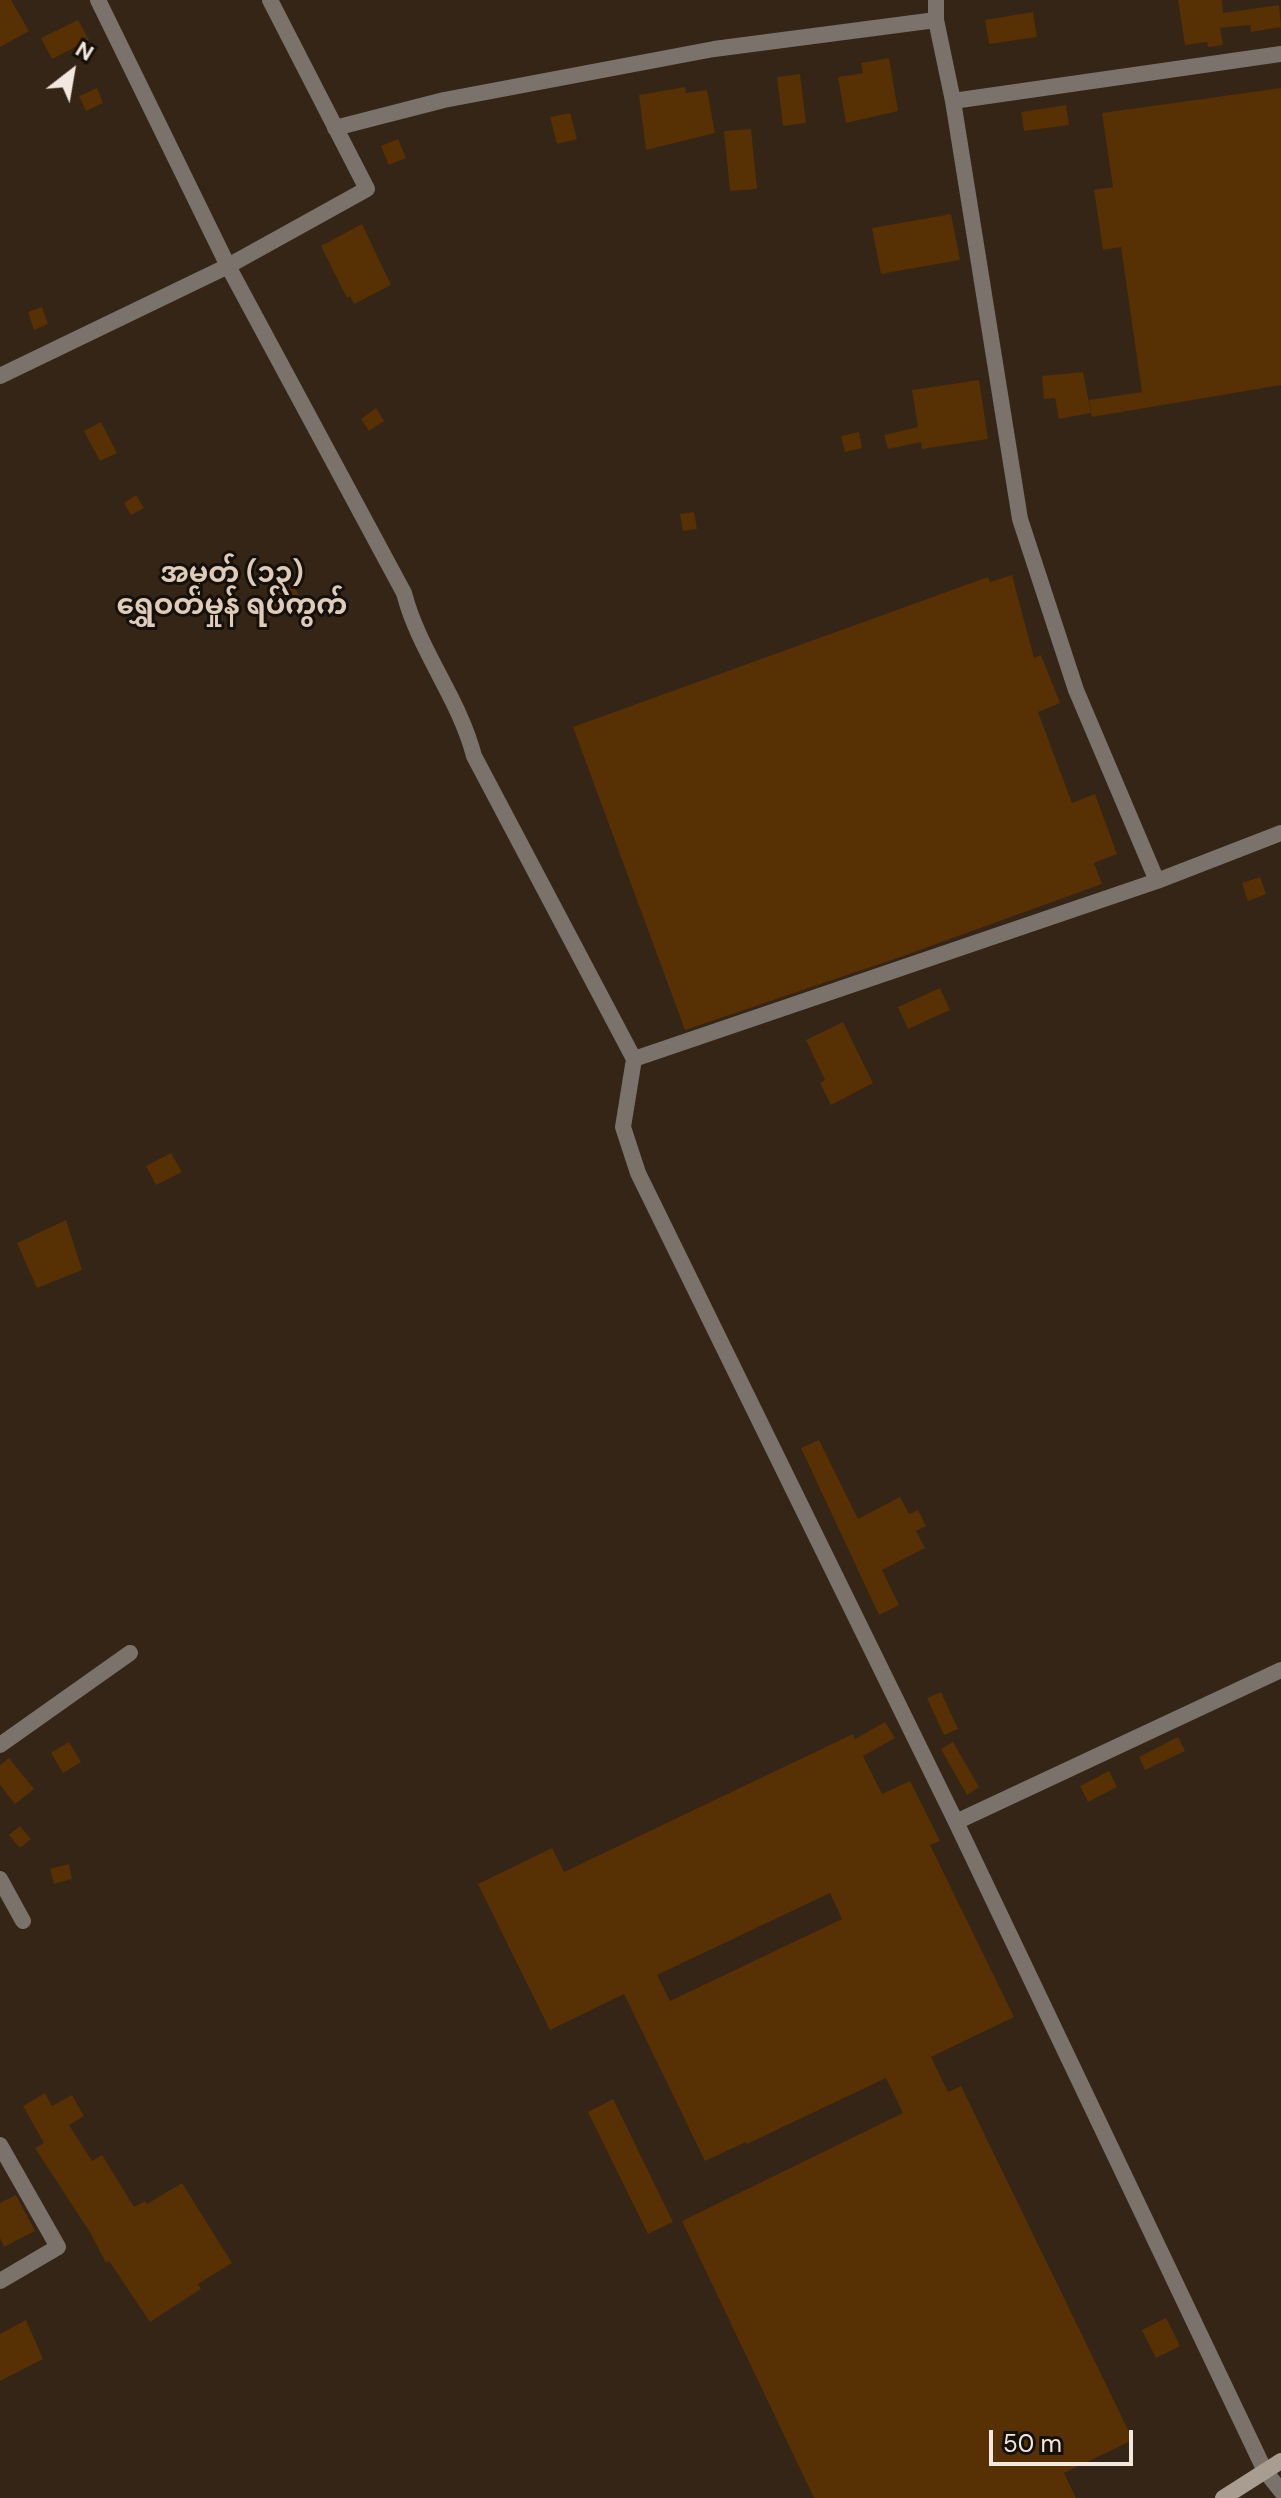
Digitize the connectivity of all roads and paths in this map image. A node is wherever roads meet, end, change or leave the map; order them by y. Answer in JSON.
{"nodes":[{"id":1,"x":98,"y":0,"type":"edge"},
{"id":2,"x":270,"y":0,"type":"edge"},
{"id":3,"x":936,"y":0,"type":"edge"},
{"id":4,"x":936,"y":20,"type":"junction"},
{"id":5,"x":1281,"y":54,"type":"edge"},
{"id":6,"x":953,"y":101,"type":"junction"},
{"id":7,"x":335,"y":128,"type":"junction"},
{"id":8,"x":228,"y":266,"type":"junction"},
{"id":9,"x":0,"y":376,"type":"edge"},
{"id":10,"x":1281,"y":833,"type":"edge"},
{"id":11,"x":1157,"y":881,"type":"junction"},
{"id":12,"x":634,"y":1059,"type":"junction"},
{"id":13,"x":130,"y":1653,"type":"dead end"},
{"id":14,"x":1281,"y":1670,"type":"edge"},
{"id":15,"x":0,"y":1745,"type":"edge"},
{"id":16,"x":956,"y":1822,"type":"junction"},
{"id":17,"x":0,"y":1879,"type":"edge"},
{"id":18,"x":23,"y":1921,"type":"dead end"},
{"id":19,"x":0,"y":2145,"type":"edge"},
{"id":20,"x":0,"y":2281,"type":"edge"},
{"id":21,"x":1281,"y":2461,"type":"edge"},
{"id":22,"x":1265,"y":2471,"type":"junction"},
{"id":23,"x":1281,"y":2491,"type":"edge"},
{"id":24,"x":1223,"y":2498,"type":"edge"}],
"edges":[{"from":1,"to":8,"type":"street"},
{"from":2,"to":7,"type":"street"},
{"from":3,"to":4,"type":"street"},
{"from":4,"to":6,"type":"street"},
{"from":4,"to":7,"type":"street"},
{"from":5,"to":6,"type":"street"},
{"from":6,"to":11,"type":"street"},
{"from":7,"to":8,"type":"street"},
{"from":8,"to":9,"type":"street"},
{"from":8,"to":12,"type":"street"},
{"from":10,"to":11,"type":"street"},
{"from":11,"to":12,"type":"street"},
{"from":12,"to":16,"type":"street"},
{"from":13,"to":15,"type":"street"},
{"from":14,"to":16,"type":"street"},
{"from":16,"to":22,"type":"street"},
{"from":17,"to":18,"type":"street"},
{"from":19,"to":20,"type":"street"},
{"from":21,"to":22,"type":"main road"},
{"from":22,"to":23,"type":"street"},
{"from":22,"to":24,"type":"main road"}]}
